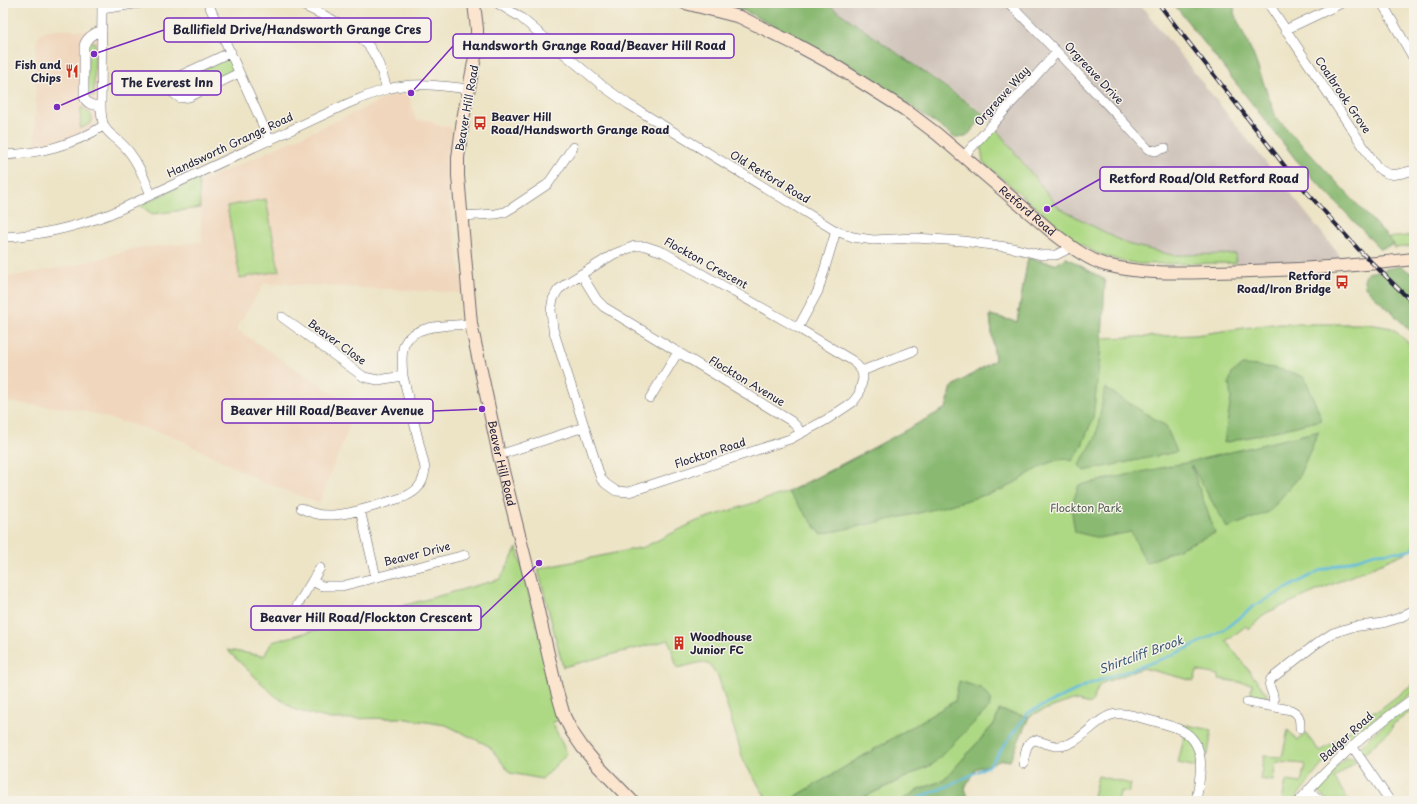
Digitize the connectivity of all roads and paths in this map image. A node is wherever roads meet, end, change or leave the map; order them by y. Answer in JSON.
{"nodes":[{"id":1,"x":141,"y":3,"type":"edge"},
{"id":2,"x":208,"y":3,"type":"edge"},
{"id":3,"x":298,"y":3,"type":"edge"},
{"id":4,"x":474,"y":3,"type":"edge"},
{"id":5,"x":497,"y":3,"type":"edge"},
{"id":6,"x":685,"y":3,"type":"edge"},
{"id":7,"x":1009,"y":3,"type":"edge"},
{"id":8,"x":1268,"y":3,"type":"edge"},
{"id":9,"x":1342,"y":3,"type":"edge"},
{"id":10,"x":1382,"y":3,"type":"edge"},
{"id":11,"x":102,"y":6,"type":"edge"},
{"id":12,"x":102,"y":30,"type":"junction"},
{"id":13,"x":1285,"y":30,"type":"junction"},
{"id":14,"x":231,"y":52,"type":"junction"},
{"id":15,"x":1057,"y":52,"type":"junction"},
{"id":16,"x":1414,"y":59,"type":"edge"},
{"id":17,"x":239,"y":73,"type":"junction"},
{"id":18,"x":387,"y":89,"type":"junction"},
{"id":19,"x":469,"y":89,"type":"junction"},
{"id":20,"x":101,"y":106,"type":"junction"},
{"id":21,"x":103,"y":126,"type":"junction"},
{"id":22,"x":270,"y":141,"type":"junction"},
{"id":23,"x":573,"y":147,"type":"dead end"},
{"id":24,"x":1165,"y":148,"type":"dead end"},
{"id":25,"x":3,"y":155,"type":"edge"},
{"id":26,"x":964,"y":156,"type":"junction"},
{"id":27,"x":1414,"y":170,"type":"edge"},
{"id":28,"x":151,"y":195,"type":"junction"},
{"id":29,"x":461,"y":216,"type":"junction"},
{"id":30,"x":836,"y":231,"type":"junction"},
{"id":31,"x":3,"y":237,"type":"edge"},
{"id":32,"x":1072,"y":247,"type":"junction"},
{"id":33,"x":1414,"y":259,"type":"edge"},
{"id":34,"x":581,"y":274,"type":"junction"},
{"id":35,"x":282,"y":317,"type":"dead end"},
{"id":36,"x":470,"y":324,"type":"junction"},
{"id":37,"x":798,"y":328,"type":"junction"},
{"id":38,"x":913,"y":351,"type":"dead end"},
{"id":39,"x":678,"y":352,"type":"junction"},
{"id":40,"x":862,"y":371,"type":"junction"},
{"id":41,"x":403,"y":376,"type":"junction"},
{"id":42,"x":650,"y":398,"type":"dead end"},
{"id":43,"x":584,"y":428,"type":"junction"},
{"id":44,"x":801,"y":433,"type":"junction"},
{"id":45,"x":499,"y":455,"type":"junction"},
{"id":46,"x":302,"y":508,"type":"dead end"},
{"id":47,"x":360,"y":510,"type":"junction"},
{"id":48,"x":465,"y":555,"type":"dead end"},
{"id":49,"x":320,"y":568,"type":"dead end"},
{"id":50,"x":376,"y":577,"type":"junction"},
{"id":51,"x":312,"y":581,"type":"junction"},
{"id":52,"x":1414,"y":610,"type":"edge"},
{"id":53,"x":292,"y":622,"type":"dead end"},
{"id":54,"x":1414,"y":698,"type":"edge"},
{"id":55,"x":1247,"y":702,"type":"dead end"},
{"id":56,"x":1273,"y":707,"type":"junction"},
{"id":57,"x":1300,"y":728,"type":"dead end"},
{"id":58,"x":1352,"y":746,"type":"junction"},
{"id":59,"x":1024,"y":764,"type":"dead end"},
{"id":60,"x":1308,"y":790,"type":"junction"},
{"id":61,"x":632,"y":801,"type":"edge"},
{"id":62,"x":1196,"y":801,"type":"edge"},
{"id":63,"x":1299,"y":801,"type":"edge"},
{"id":64,"x":1320,"y":801,"type":"edge"},
{"id":65,"x":1390,"y":801,"type":"edge"}],
"edges":[{"from":1,"to":11,"type":"street"},
{"from":2,"to":14,"type":"street"},
{"from":3,"to":18,"type":"street"},
{"from":4,"to":19,"type":"main road","name":"Beaver Hill Road"},
{"from":5,"to":30,"type":"street","name":"Old Retford Road"},
{"from":6,"to":26,"type":"main road","name":"Retford Road"},
{"from":7,"to":15,"type":"street","name":"Orgreave Drive"},
{"from":8,"to":13,"type":"street","name":"Coalbrook Grove"},
{"from":9,"to":13,"type":"street"},
{"from":10,"to":16,"type":"street"},
{"from":11,"to":12,"type":"street"},
{"from":12,"to":20,"type":"street"},
{"from":12,"to":20,"type":"street"},
{"from":13,"to":27,"type":"street","name":"Coalbrook Grove"},
{"from":14,"to":17,"type":"street"},
{"from":14,"to":17,"type":"street"},
{"from":15,"to":24,"type":"street","name":"Orgreave Drive"},
{"from":15,"to":26,"type":"street","name":"Orgreave Way"},
{"from":17,"to":22,"type":"street"},
{"from":18,"to":19,"type":"street","name":"Handsworth Grange Road"},
{"from":18,"to":22,"type":"street","name":"Handsworth Grange Road"},
{"from":19,"to":29,"type":"main road","name":"Beaver Hill Road"},
{"from":20,"to":21,"type":"street"},
{"from":21,"to":25,"type":"street"},
{"from":21,"to":28,"type":"street"},
{"from":22,"to":28,"type":"street","name":"Handsworth Grange Road"},
{"from":23,"to":29,"type":"street"},
{"from":26,"to":32,"type":"main road","name":"Retford Road"},
{"from":28,"to":31,"type":"street","name":"Handsworth Grange Road"},
{"from":29,"to":36,"type":"main road","name":"Beaver Hill Road"},
{"from":30,"to":32,"type":"street","name":"Old Retford Road"},
{"from":30,"to":37,"type":"street"},
{"from":32,"to":33,"type":"main road","name":"Retford Road"},
{"from":34,"to":37,"type":"street","name":"Flockton Crescent"},
{"from":34,"to":39,"type":"street","name":"Flockton Avenue"},
{"from":34,"to":43,"type":"street","name":"Flockton Crescent"},
{"from":35,"to":41,"type":"street","name":"Beaver Close"},
{"from":36,"to":41,"type":"street"},
{"from":36,"to":45,"type":"main road","name":"Beaver Hill Road"},
{"from":37,"to":40,"type":"street"},
{"from":38,"to":40,"type":"street"},
{"from":39,"to":42,"type":"street"},
{"from":39,"to":44,"type":"street","name":"Flockton Avenue"},
{"from":40,"to":44,"type":"street","name":"Flockton Road"},
{"from":41,"to":47,"type":"street"},
{"from":43,"to":44,"type":"street","name":"Flockton Road"},
{"from":43,"to":45,"type":"street"},
{"from":45,"to":61,"type":"main road","name":"Beaver Hill Road"},
{"from":46,"to":47,"type":"street"},
{"from":47,"to":50,"type":"street","name":"Beaver Drive"},
{"from":48,"to":50,"type":"street","name":"Beaver Drive"},
{"from":49,"to":51,"type":"street"},
{"from":50,"to":51,"type":"street","name":"Beaver Drive"},
{"from":51,"to":53,"type":"street"},
{"from":52,"to":56,"type":"street"},
{"from":54,"to":58,"type":"street","name":"Badger Road"},
{"from":55,"to":56,"type":"street"},
{"from":56,"to":57,"type":"street"},
{"from":58,"to":60,"type":"street","name":"Badger Road"},
{"from":58,"to":65,"type":"street"},
{"from":59,"to":62,"type":"street"},
{"from":60,"to":63,"type":"street","name":"Badger Road"},
{"from":60,"to":64,"type":"street"}]}
